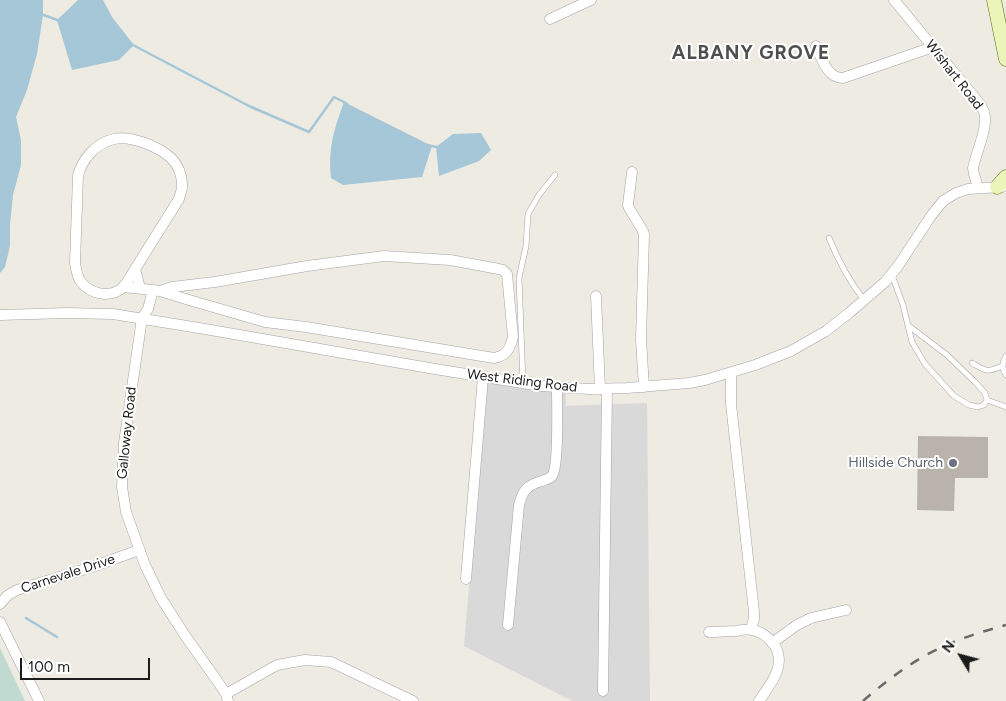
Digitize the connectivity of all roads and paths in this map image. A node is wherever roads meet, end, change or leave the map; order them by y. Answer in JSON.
{"nodes":[{"id":1,"x":591,"y":0,"type":"edge"},
{"id":2,"x":894,"y":0,"type":"edge"},
{"id":3,"x":994,"y":0,"type":"edge"},
{"id":4,"x":550,"y":19,"type":"dead end"},
{"id":5,"x":816,"y":46,"type":"dead end"},
{"id":6,"x":933,"y":47,"type":"junction"},
{"id":7,"x":1006,"y":59,"type":"edge"},
{"id":8,"x":632,"y":172,"type":"dead end"},
{"id":9,"x":555,"y":175,"type":"dead end"},
{"id":10,"x":1003,"y":184,"type":"edge"},
{"id":11,"x":978,"y":188,"type":"junction"},
{"id":12,"x":829,"y":238,"type":"dead end"},
{"id":13,"x":135,"y":269,"type":"junction"},
{"id":14,"x":892,"y":274,"type":"junction"},
{"id":15,"x":123,"y":287,"type":"junction"},
{"id":16,"x":140,"y":288,"type":"junction"},
{"id":17,"x":156,"y":290,"type":"junction"},
{"id":18,"x":596,"y":296,"type":"dead end"},
{"id":19,"x":864,"y":300,"type":"junction"},
{"id":20,"x":0,"y":315,"type":"edge"},
{"id":21,"x":142,"y":318,"type":"junction"},
{"id":22,"x":909,"y":326,"type":"junction"},
{"id":23,"x":1006,"y":356,"type":"edge"},
{"id":24,"x":972,"y":364,"type":"dead end"},
{"id":25,"x":1002,"y":366,"type":"junction"},
{"id":26,"x":730,"y":373,"type":"junction"},
{"id":27,"x":1006,"y":375,"type":"edge"},
{"id":28,"x":482,"y":377,"type":"junction"},
{"id":29,"x":524,"y":383,"type":"junction"},
{"id":30,"x":644,"y":387,"type":"junction"},
{"id":31,"x":558,"y":388,"type":"junction"},
{"id":32,"x":604,"y":389,"type":"junction"},
{"id":33,"x":987,"y":400,"type":"junction"},
{"id":34,"x":1006,"y":407,"type":"edge"},
{"id":35,"x":139,"y":550,"type":"junction"},
{"id":36,"x":466,"y":579,"type":"dead end"},
{"id":37,"x":0,"y":604,"type":"edge"},
{"id":38,"x":846,"y":610,"type":"dead end"},
{"id":39,"x":0,"y":622,"type":"edge"},
{"id":40,"x":508,"y":625,"type":"dead end"},
{"id":41,"x":752,"y":630,"type":"junction"},
{"id":42,"x":709,"y":632,"type":"dead end"},
{"id":43,"x":772,"y":643,"type":"junction"},
{"id":44,"x":603,"y":691,"type":"dead end"},
{"id":45,"x":227,"y":698,"type":"edge"},
{"id":46,"x":39,"y":701,"type":"edge"},
{"id":47,"x":413,"y":701,"type":"edge"},
{"id":48,"x":759,"y":701,"type":"edge"}],
"edges":[{"from":1,"to":4,"type":"street"},
{"from":2,"to":6,"type":"street","name":"Wishart Road"},
{"from":3,"to":7,"type":"main road"},
{"from":5,"to":6,"type":"street"},
{"from":6,"to":11,"type":"street","name":"Wishart Road"},
{"from":8,"to":30,"type":"street"},
{"from":9,"to":29,"type":"lane"},
{"from":10,"to":11,"type":"street","name":"West Riding Road"},
{"from":11,"to":14,"type":"street","name":"West Riding Road"},
{"from":12,"to":19,"type":"lane"},
{"from":13,"to":15,"type":"street"},
{"from":13,"to":15,"type":"street"},
{"from":13,"to":16,"type":"street"},
{"from":14,"to":19,"type":"street","name":"West Riding Road"},
{"from":14,"to":22,"type":"lane"},
{"from":15,"to":16,"type":"street"},
{"from":16,"to":17,"type":"street"},
{"from":17,"to":17,"type":"street"},
{"from":17,"to":21,"type":"street","name":"Galloway Road"},
{"from":18,"to":32,"type":"street"},
{"from":19,"to":26,"type":"street","name":"West Riding Road"},
{"from":20,"to":21,"type":"street","name":"West Riding Road"},
{"from":21,"to":28,"type":"street","name":"West Riding Road"},
{"from":21,"to":35,"type":"street","name":"Galloway Road"},
{"from":22,"to":33,"type":"lane"},
{"from":22,"to":33,"type":"lane"},
{"from":23,"to":25,"type":"lane"},
{"from":24,"to":25,"type":"lane"},
{"from":25,"to":27,"type":"lane"},
{"from":26,"to":30,"type":"street","name":"West Riding Road"},
{"from":26,"to":41,"type":"street"},
{"from":28,"to":29,"type":"street","name":"West Riding Road"},
{"from":28,"to":36,"type":"street"},
{"from":29,"to":31,"type":"street","name":"West Riding Road"},
{"from":30,"to":32,"type":"street","name":"West Riding Road"},
{"from":31,"to":32,"type":"street","name":"West Riding Road"},
{"from":31,"to":40,"type":"street"},
{"from":32,"to":44,"type":"street"},
{"from":33,"to":34,"type":"lane"},
{"from":35,"to":37,"type":"street","name":"Carnevale Drive"},
{"from":35,"to":45,"type":"street","name":"Galloway Road"},
{"from":38,"to":43,"type":"street"},
{"from":39,"to":46,"type":"street"},
{"from":41,"to":42,"type":"street"},
{"from":41,"to":43,"type":"street"},
{"from":43,"to":48,"type":"street"},
{"from":45,"to":47,"type":"street"}]}
